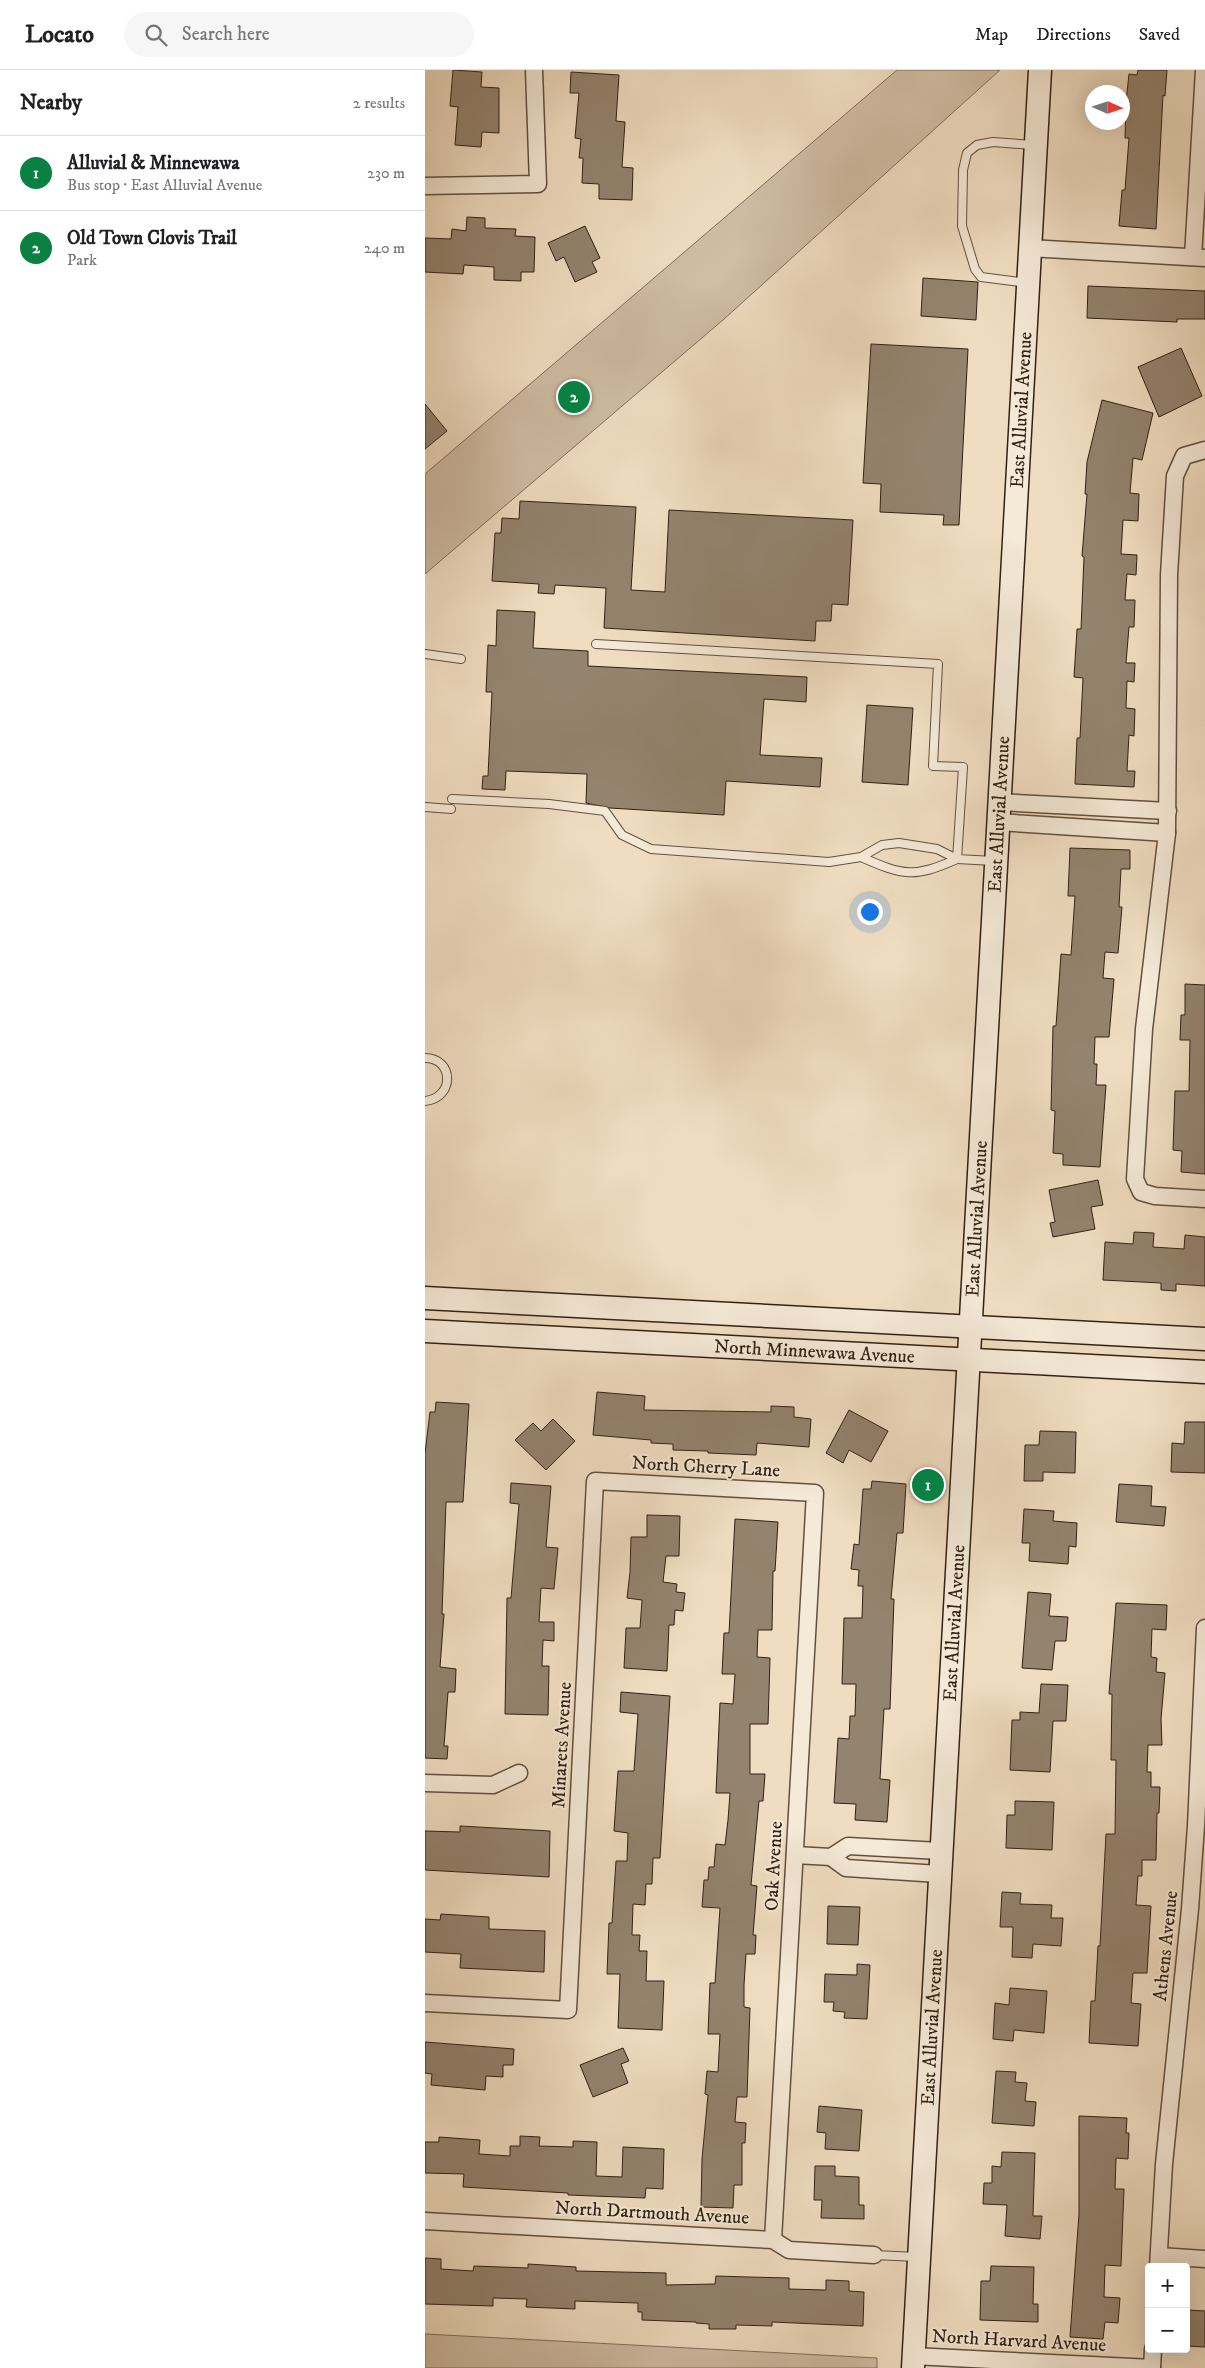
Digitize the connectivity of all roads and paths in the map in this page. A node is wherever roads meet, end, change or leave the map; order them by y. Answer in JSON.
{"nodes":[{"id":1,"x":534,"y":70,"type":"edge"},
{"id":2,"x":1040,"y":70,"type":"edge"},
{"id":3,"x":1203,"y":70,"type":"edge"},
{"id":4,"x":1035,"y":145,"type":"junction"},
{"id":5,"x":425,"y":186,"type":"edge"},
{"id":6,"x":1029,"y":248,"type":"junction"},
{"id":7,"x":1199,"y":257,"type":"edge"},
{"id":8,"x":1027,"y":283,"type":"junction"},
{"id":9,"x":1205,"y":450,"type":"edge"},
{"id":10,"x":596,"y":644,"type":"dead end"},
{"id":11,"x":425,"y":654,"type":"edge"},
{"id":12,"x":461,"y":658,"type":"dead end"},
{"id":13,"x":452,"y":799,"type":"dead end"},
{"id":14,"x":425,"y":807,"type":"edge"},
{"id":15,"x":451,"y":809,"type":"dead end"},
{"id":16,"x":1168,"y":811,"type":"junction"},
{"id":17,"x":998,"y":812,"type":"junction"},
{"id":18,"x":1167,"y":833,"type":"junction"},
{"id":19,"x":861,"y":857,"type":"junction"},
{"id":20,"x":957,"y":859,"type":"junction"},
{"id":21,"x":996,"y":862,"type":"junction"},
{"id":22,"x":425,"y":1058,"type":"edge"},
{"id":23,"x":425,"y":1101,"type":"edge"},
{"id":24,"x":1205,"y":1199,"type":"edge"},
{"id":25,"x":425,"y":1298,"type":"edge"},
{"id":26,"x":970,"y":1325,"type":"junction"},
{"id":27,"x":425,"y":1331,"type":"edge"},
{"id":28,"x":1205,"y":1339,"type":"edge"},
{"id":29,"x":969,"y":1359,"type":"junction"},
{"id":30,"x":1205,"y":1372,"type":"edge"},
{"id":31,"x":595,"y":1481,"type":"joint"},
{"id":32,"x":815,"y":1493,"type":"joint"},
{"id":33,"x":1205,"y":1628,"type":"edge"},
{"id":34,"x":519,"y":1773,"type":"dead end"},
{"id":35,"x":425,"y":1783,"type":"edge"},
{"id":36,"x":884,"y":1848,"type":"junction"},
{"id":37,"x":940,"y":1851,"type":"junction"},
{"id":38,"x":795,"y":1855,"type":"junction"},
{"id":39,"x":831,"y":1856,"type":"junction"},
{"id":40,"x":883,"y":1870,"type":"junction"},
{"id":41,"x":939,"y":1874,"type":"junction"},
{"id":42,"x":425,"y":2003,"type":"edge"},
{"id":43,"x":425,"y":2221,"type":"edge"},
{"id":44,"x":773,"y":2240,"type":"junction"},
{"id":45,"x":874,"y":2254,"type":"joint"},
{"id":46,"x":918,"y":2257,"type":"junction"},
{"id":47,"x":1205,"y":2259,"type":"edge"},
{"id":48,"x":1158,"y":2261,"type":"edge"},
{"id":49,"x":1153,"y":2353,"type":"edge"},
{"id":50,"x":913,"y":2362,"type":"edge"},
{"id":51,"x":1152,"y":2368,"type":"edge"}],
"edges":[{"from":1,"to":5,"type":"street"},
{"from":2,"to":4,"type":"street","name":"East Alluvial Avenue"},
{"from":3,"to":7,"type":"street"},
{"from":4,"to":6,"type":"street","name":"East Alluvial Avenue"},
{"from":4,"to":8,"type":"lane"},
{"from":6,"to":7,"type":"street"},
{"from":6,"to":8,"type":"street","name":"East Alluvial Avenue"},
{"from":8,"to":17,"type":"street","name":"East Alluvial Avenue"},
{"from":9,"to":16,"type":"street"},
{"from":10,"to":20,"type":"lane"},
{"from":11,"to":12,"type":"lane"},
{"from":13,"to":19,"type":"lane"},
{"from":14,"to":15,"type":"lane"},
{"from":16,"to":17,"type":"street"},
{"from":16,"to":18,"type":"street"},
{"from":17,"to":18,"type":"street"},
{"from":17,"to":21,"type":"street","name":"East Alluvial Avenue"},
{"from":18,"to":24,"type":"street"},
{"from":19,"to":20,"type":"lane"},
{"from":19,"to":20,"type":"lane"},
{"from":20,"to":21,"type":"lane"},
{"from":21,"to":26,"type":"street","name":"East Alluvial Avenue"},
{"from":22,"to":23,"type":"lane"},
{"from":25,"to":26,"type":"street","name":"North Minnewawa Avenue"},
{"from":26,"to":28,"type":"street","name":"North Minnewawa Avenue"},
{"from":26,"to":29,"type":"street","name":"East Alluvial Avenue"},
{"from":27,"to":29,"type":"street","name":"North Minnewawa Avenue"},
{"from":29,"to":30,"type":"street","name":"North Minnewawa Avenue"},
{"from":29,"to":37,"type":"street","name":"East Alluvial Avenue"},
{"from":31,"to":32,"type":"street","name":"North Cherry Lane"},
{"from":31,"to":42,"type":"street","name":"Minarets Avenue"},
{"from":32,"to":38,"type":"street","name":"Oak Avenue"},
{"from":33,"to":48,"type":"street","name":"Athens Avenue"},
{"from":34,"to":35,"type":"street"},
{"from":36,"to":37,"type":"street"},
{"from":36,"to":39,"type":"street"},
{"from":36,"to":40,"type":"street"},
{"from":37,"to":41,"type":"street","name":"East Alluvial Avenue"},
{"from":38,"to":39,"type":"street"},
{"from":38,"to":44,"type":"street","name":"Oak Avenue"},
{"from":39,"to":40,"type":"street"},
{"from":40,"to":41,"type":"street"},
{"from":41,"to":46,"type":"street","name":"East Alluvial Avenue"},
{"from":43,"to":44,"type":"street","name":"North Dartmouth Avenue"},
{"from":44,"to":45,"type":"street","name":"North Dartmouth Avenue"},
{"from":45,"to":46,"type":"lane"},
{"from":46,"to":50,"type":"street","name":"East Alluvial Avenue"},
{"from":47,"to":48,"type":"street"},
{"from":49,"to":51,"type":"street"},
{"from":50,"to":51,"type":"street","name":"North Harvard Avenue"}]}
